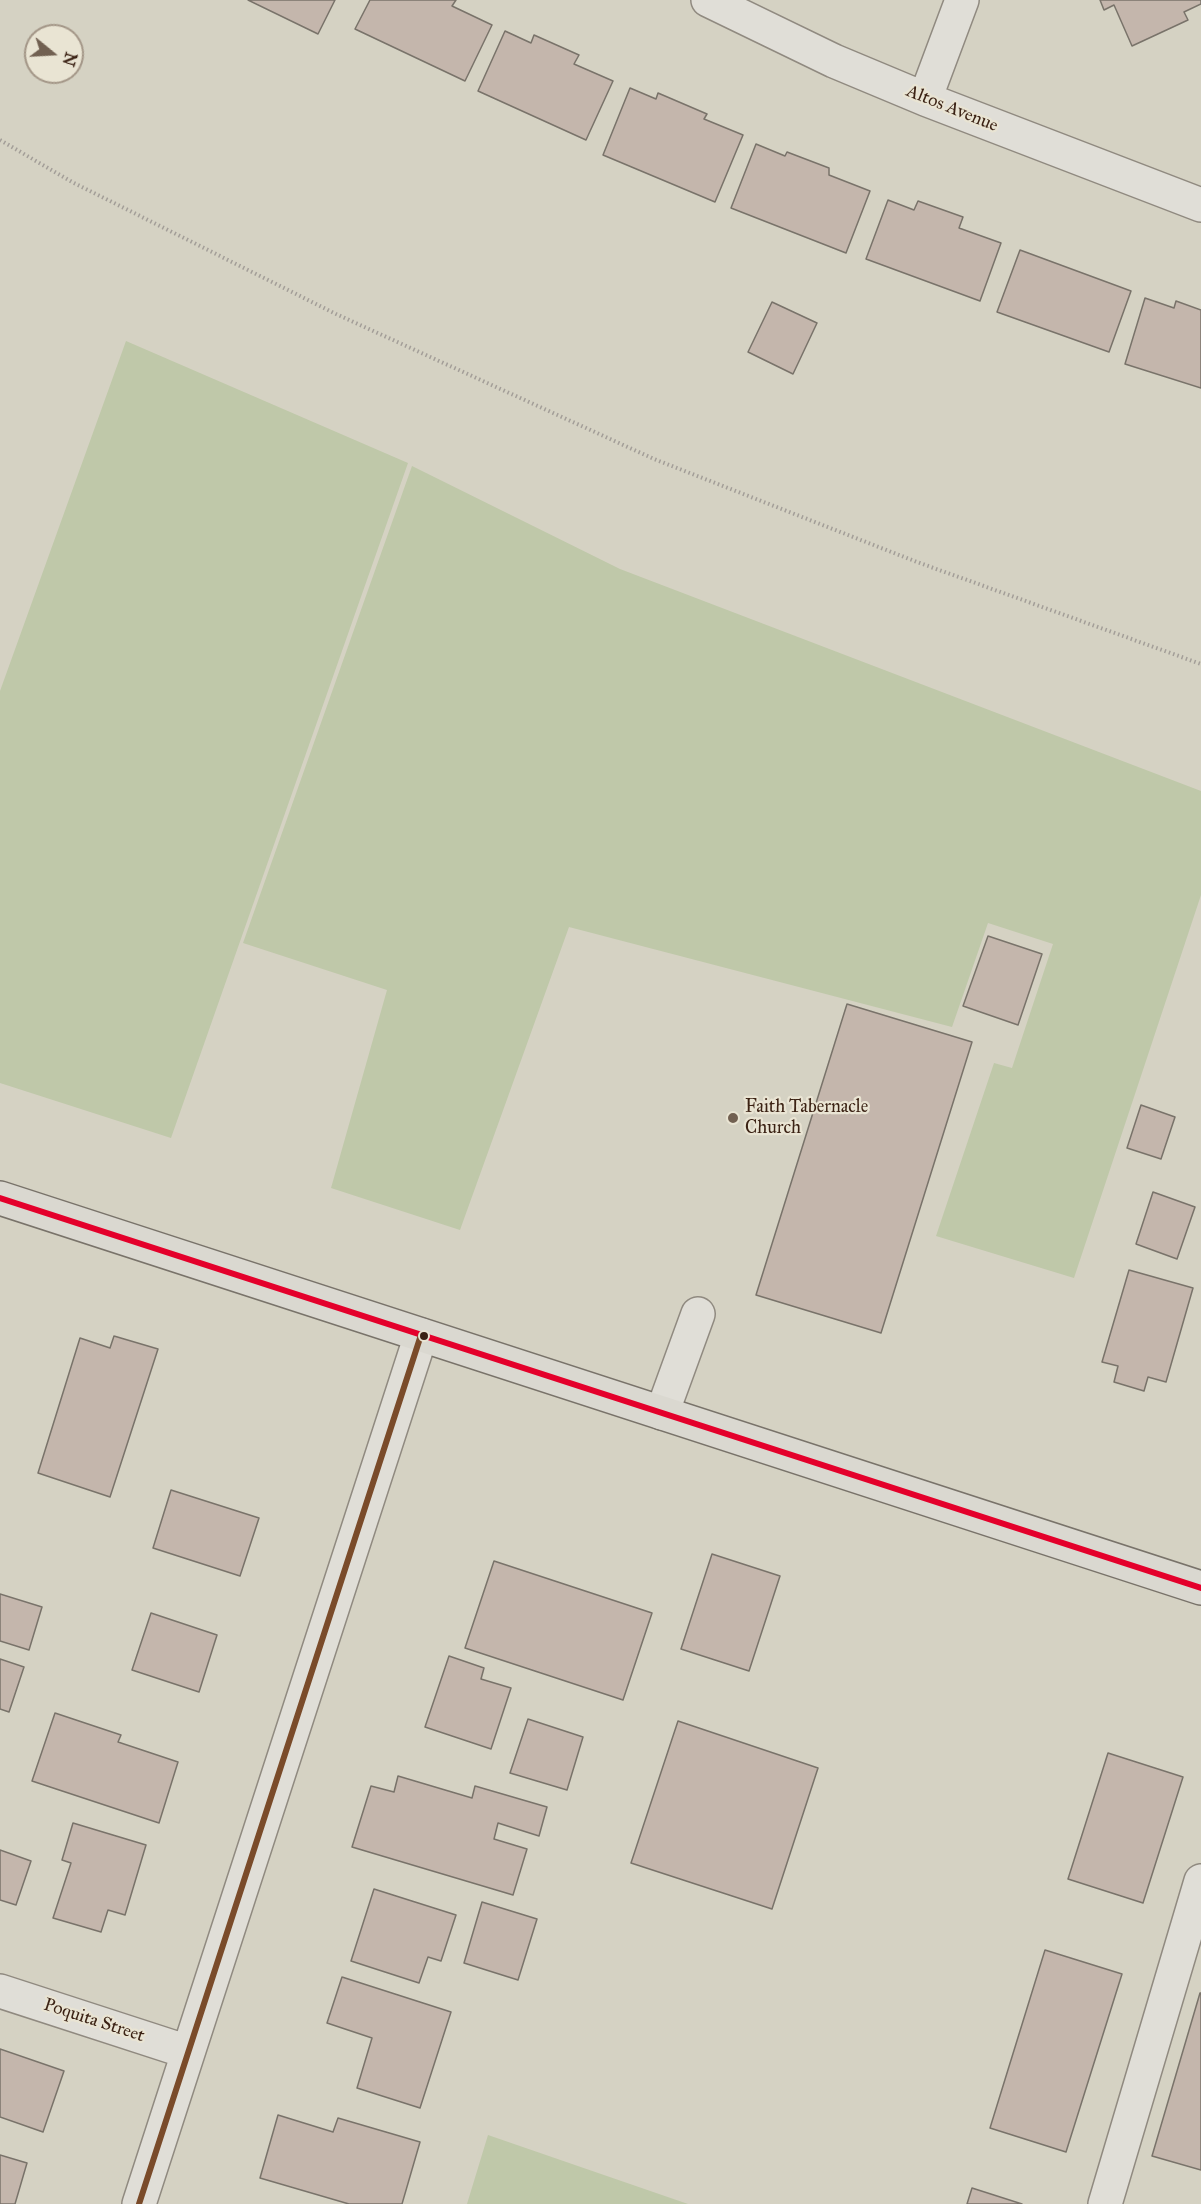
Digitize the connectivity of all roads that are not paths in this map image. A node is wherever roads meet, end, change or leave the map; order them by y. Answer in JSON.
{"nodes":[{"id":1,"x":708,"y":0,"type":"edge"},
{"id":2,"x":962,"y":0,"type":"edge"},
{"id":3,"x":925,"y":99,"type":"junction"},
{"id":4,"x":1201,"y":205,"type":"edge"},
{"id":5,"x":0,"y":1198,"type":"edge"},
{"id":6,"x":698,"y":1314,"type":"dead end"},
{"id":7,"x":421,"y":1335,"type":"junction"},
{"id":8,"x":662,"y":1413,"type":"junction"},
{"id":9,"x":1201,"y":1588,"type":"edge"},
{"id":10,"x":1201,"y":1881,"type":"edge"},
{"id":11,"x":0,"y":1991,"type":"edge"},
{"id":12,"x":188,"y":2052,"type":"junction"},
{"id":13,"x":139,"y":2204,"type":"edge"},
{"id":14,"x":1105,"y":2204,"type":"edge"}],
"edges":[{"from":1,"to":3,"type":"street","name":"Altos Avenue"},
{"from":2,"to":3,"type":"street"},
{"from":3,"to":4,"type":"street","name":"Altos Avenue"},
{"from":5,"to":7,"type":"main road"},
{"from":6,"to":8,"type":"street"},
{"from":7,"to":8,"type":"main road"},
{"from":7,"to":12,"type":"street"},
{"from":8,"to":9,"type":"main road"},
{"from":10,"to":14,"type":"street"},
{"from":11,"to":12,"type":"street","name":"Poquita Street"},
{"from":12,"to":13,"type":"street"}]}
